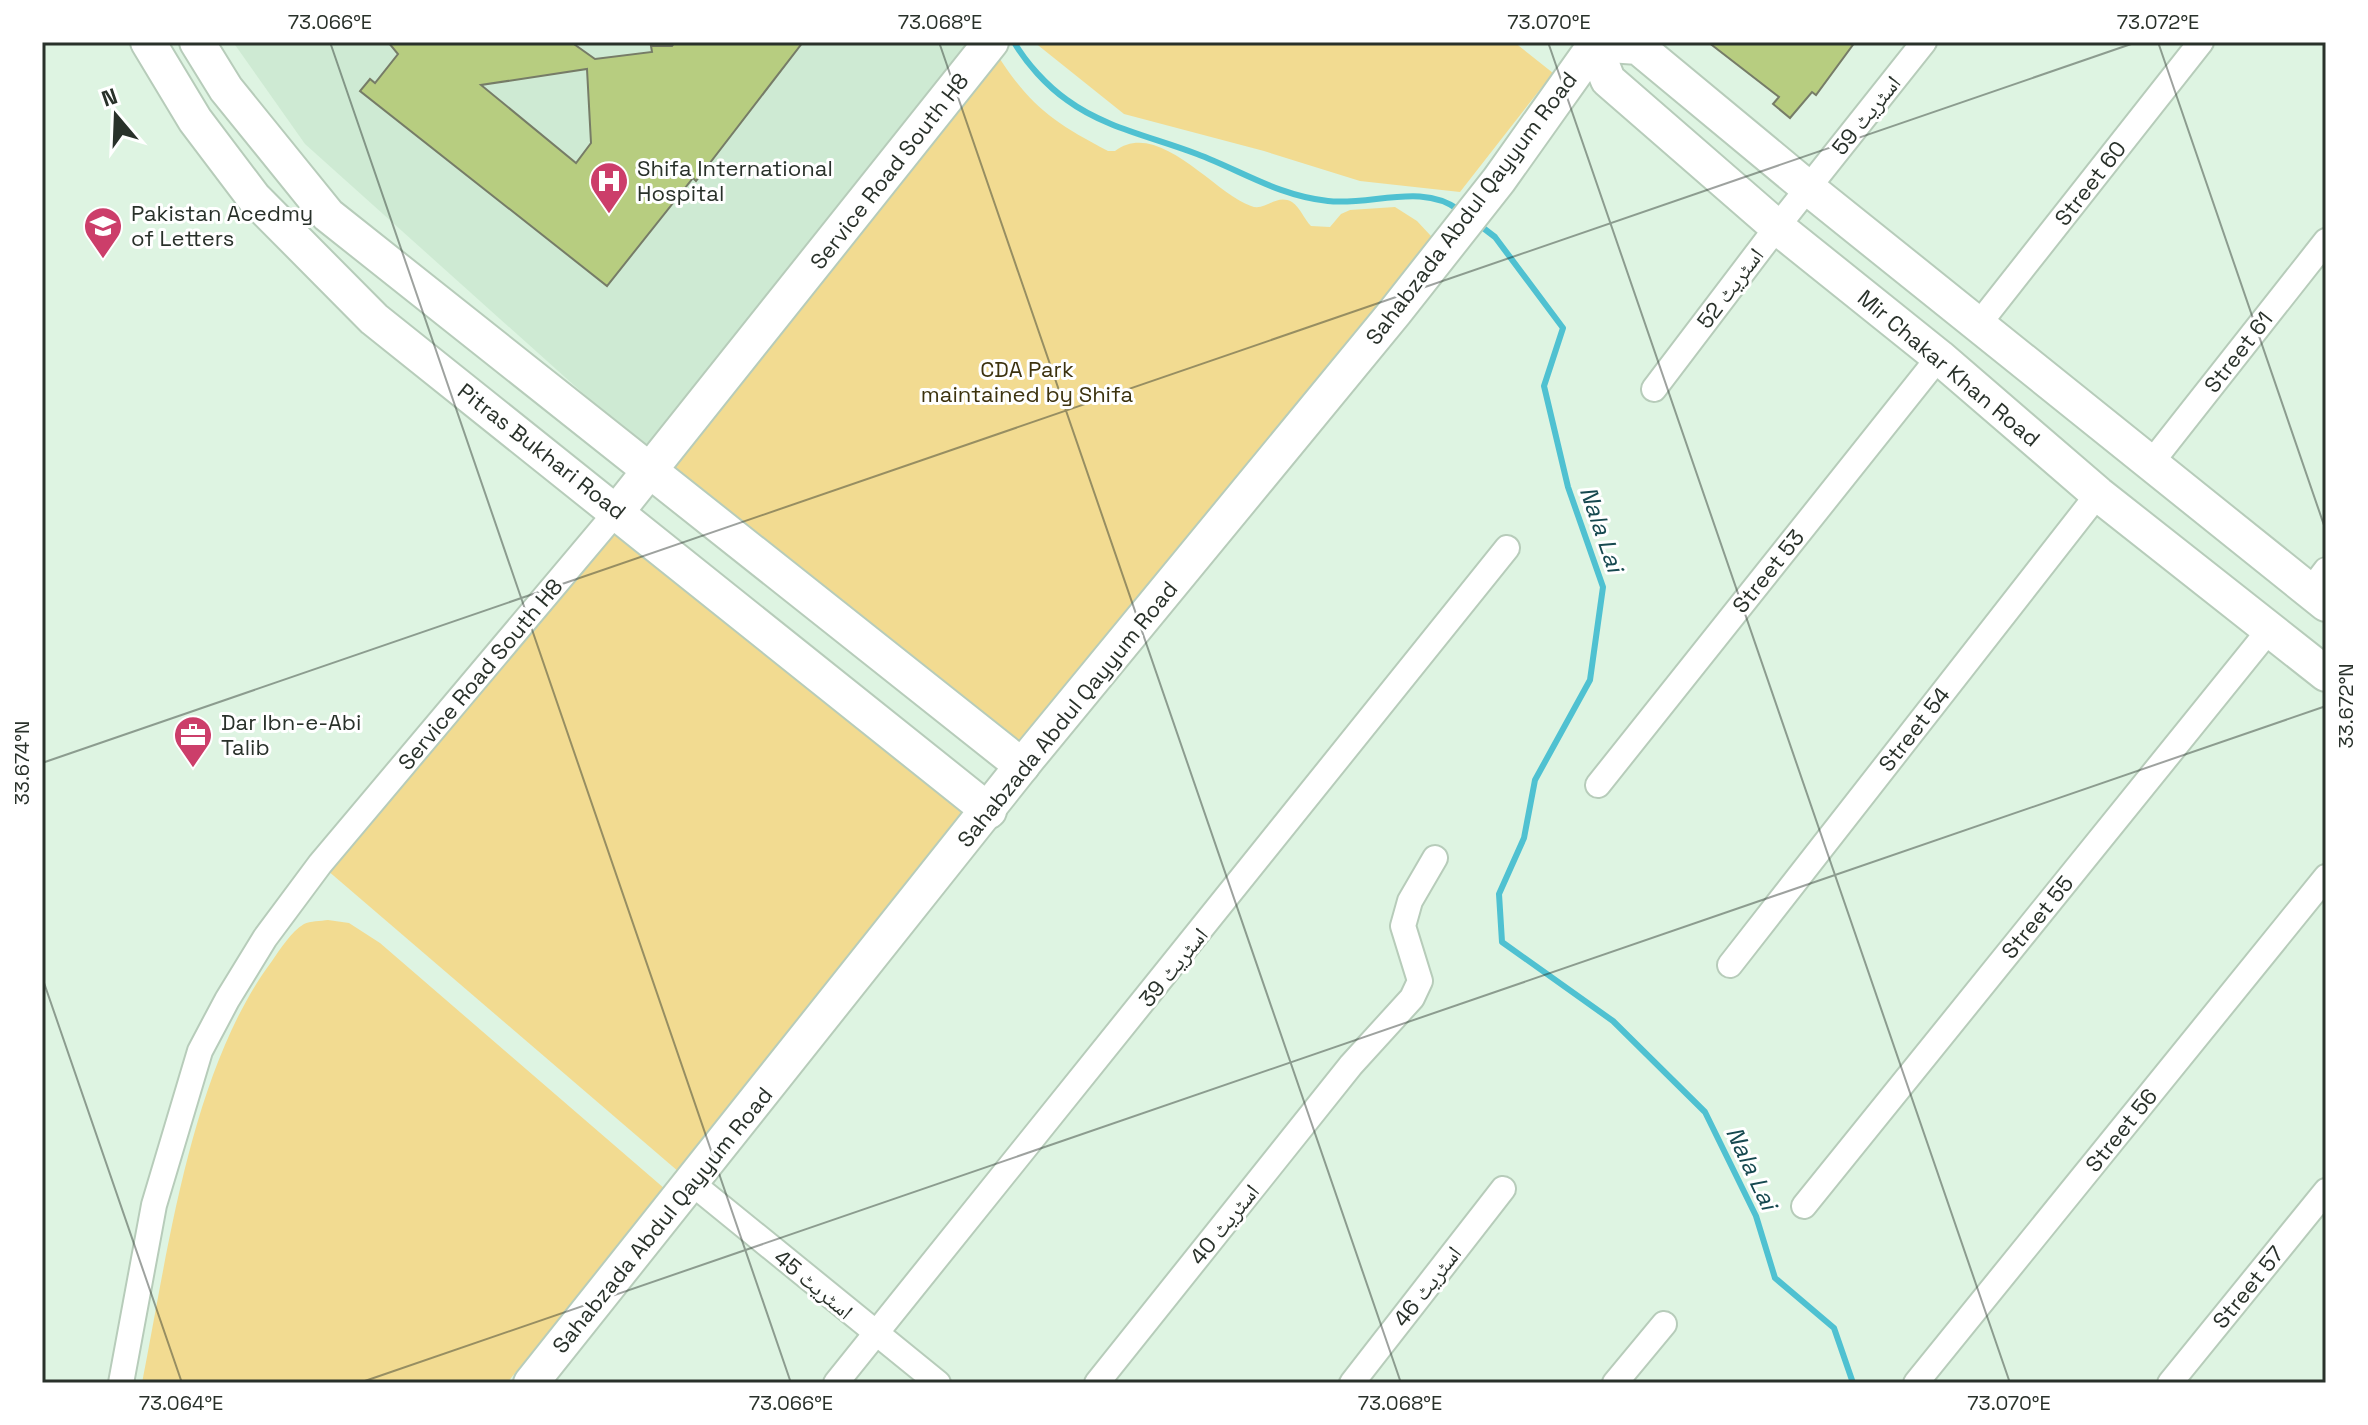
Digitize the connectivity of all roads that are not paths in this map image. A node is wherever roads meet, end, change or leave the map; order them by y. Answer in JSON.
{"nodes":[{"id":1,"x":148,"y":42,"type":"edge"},
{"id":2,"x":197,"y":42,"type":"edge"},
{"id":3,"x":991,"y":42,"type":"edge"},
{"id":4,"x":1924,"y":42,"type":"edge"},
{"id":5,"x":2201,"y":42,"type":"edge"},
{"id":6,"x":1595,"y":43,"type":"edge"},
{"id":7,"x":1808,"y":188,"type":"junction"},
{"id":8,"x":1777,"y":227,"type":"junction"},
{"id":9,"x":2326,"y":241,"type":"edge"},
{"id":10,"x":1978,"y":325,"type":"junction"},
{"id":11,"x":1939,"y":357,"type":"junction"},
{"id":12,"x":1654,"y":389,"type":"dead end"},
{"id":13,"x":2151,"y":463,"type":"junction"},
{"id":14,"x":651,"y":471,"type":"junction"},
{"id":15,"x":2098,"y":494,"type":"junction"},
{"id":16,"x":618,"y":510,"type":"junction"},
{"id":17,"x":2210,"y":511,"type":"junction"},
{"id":18,"x":1507,"y":548,"type":"dead end"},
{"id":19,"x":2174,"y":553,"type":"junction"},
{"id":20,"x":2321,"y":588,"type":"edge"},
{"id":21,"x":2270,"y":629,"type":"junction"},
{"id":22,"x":2326,"y":674,"type":"edge"},
{"id":23,"x":1022,"y":766,"type":"junction"},
{"id":24,"x":1598,"y":785,"type":"dead end"},
{"id":25,"x":989,"y":811,"type":"junction"},
{"id":26,"x":1435,"y":858,"type":"dead end"},
{"id":27,"x":2326,"y":877,"type":"edge"},
{"id":28,"x":1730,"y":965,"type":"dead end"},
{"id":29,"x":693,"y":1184,"type":"junction"},
{"id":30,"x":1503,"y":1189,"type":"dead end"},
{"id":31,"x":2326,"y":1191,"type":"edge"},
{"id":32,"x":1804,"y":1206,"type":"dead end"},
{"id":33,"x":1664,"y":1324,"type":"dead end"},
{"id":34,"x":875,"y":1334,"type":"junction"},
{"id":35,"x":121,"y":1383,"type":"edge"},
{"id":36,"x":531,"y":1383,"type":"edge"},
{"id":37,"x":836,"y":1383,"type":"edge"},
{"id":38,"x":938,"y":1383,"type":"edge"},
{"id":39,"x":1097,"y":1383,"type":"edge"},
{"id":40,"x":1352,"y":1383,"type":"edge"},
{"id":41,"x":1615,"y":1383,"type":"edge"},
{"id":42,"x":1916,"y":1383,"type":"edge"},
{"id":43,"x":2170,"y":1383,"type":"edge"}],
"edges":[{"from":1,"to":16,"type":"street","name":"Pitras Bukhari Road"},
{"from":2,"to":14,"type":"street"},
{"from":3,"to":14,"type":"street","name":"Service Road South H8"},
{"from":4,"to":7,"type":"street","name":"اسٹریٹ 59"},
{"from":5,"to":10,"type":"street","name":"Street 60"},
{"from":6,"to":7,"type":"street"},
{"from":6,"to":8,"type":"street","name":"Mir Chakar Khan Road"},
{"from":6,"to":23,"type":"street","name":"Sahabzada Abdul Qayyum Road"},
{"from":7,"to":8,"type":"street","name":"اسٹریٹ 52"},
{"from":7,"to":10,"type":"street"},
{"from":8,"to":11,"type":"street","name":"Mir Chakar Khan Road"},
{"from":8,"to":12,"type":"street","name":"اسٹریٹ 52"},
{"from":9,"to":13,"type":"street","name":"Street 61"},
{"from":10,"to":13,"type":"street"},
{"from":11,"to":15,"type":"street","name":"Mir Chakar Khan Road"},
{"from":11,"to":24,"type":"street","name":"Street 53"},
{"from":13,"to":17,"type":"street"},
{"from":14,"to":16,"type":"street","name":"Service Road South H8"},
{"from":14,"to":23,"type":"street"},
{"from":15,"to":19,"type":"street","name":"Mir Chakar Khan Road"},
{"from":15,"to":28,"type":"street","name":"Street 54"},
{"from":16,"to":25,"type":"street","name":"Pitras Bukhari Road"},
{"from":16,"to":35,"type":"street","name":"Service Road South H8"},
{"from":17,"to":19,"type":"street"},
{"from":17,"to":20,"type":"street"},
{"from":18,"to":34,"type":"street","name":"اسٹریٹ 39"},
{"from":19,"to":21,"type":"street","name":"Mir Chakar Khan Road"},
{"from":21,"to":22,"type":"street","name":"Mir Chakar Khan Road"},
{"from":21,"to":32,"type":"street","name":"Street 55"},
{"from":23,"to":25,"type":"street","name":"Sahabzada Abdul Qayyum Road"},
{"from":25,"to":29,"type":"street","name":"Sahabzada Abdul Qayyum Road"},
{"from":26,"to":39,"type":"street","name":"اسٹریٹ 40"},
{"from":27,"to":42,"type":"street","name":"Street 56"},
{"from":29,"to":34,"type":"street","name":"اسٹریٹ 45"},
{"from":29,"to":36,"type":"street","name":"Sahabzada Abdul Qayyum Road"},
{"from":30,"to":40,"type":"street","name":"اسٹریٹ 46"},
{"from":31,"to":43,"type":"street","name":"Street 57"},
{"from":33,"to":41,"type":"street"},
{"from":34,"to":37,"type":"street","name":"اسٹریٹ 39"},
{"from":34,"to":38,"type":"street","name":"اسٹریٹ 45"}]}
